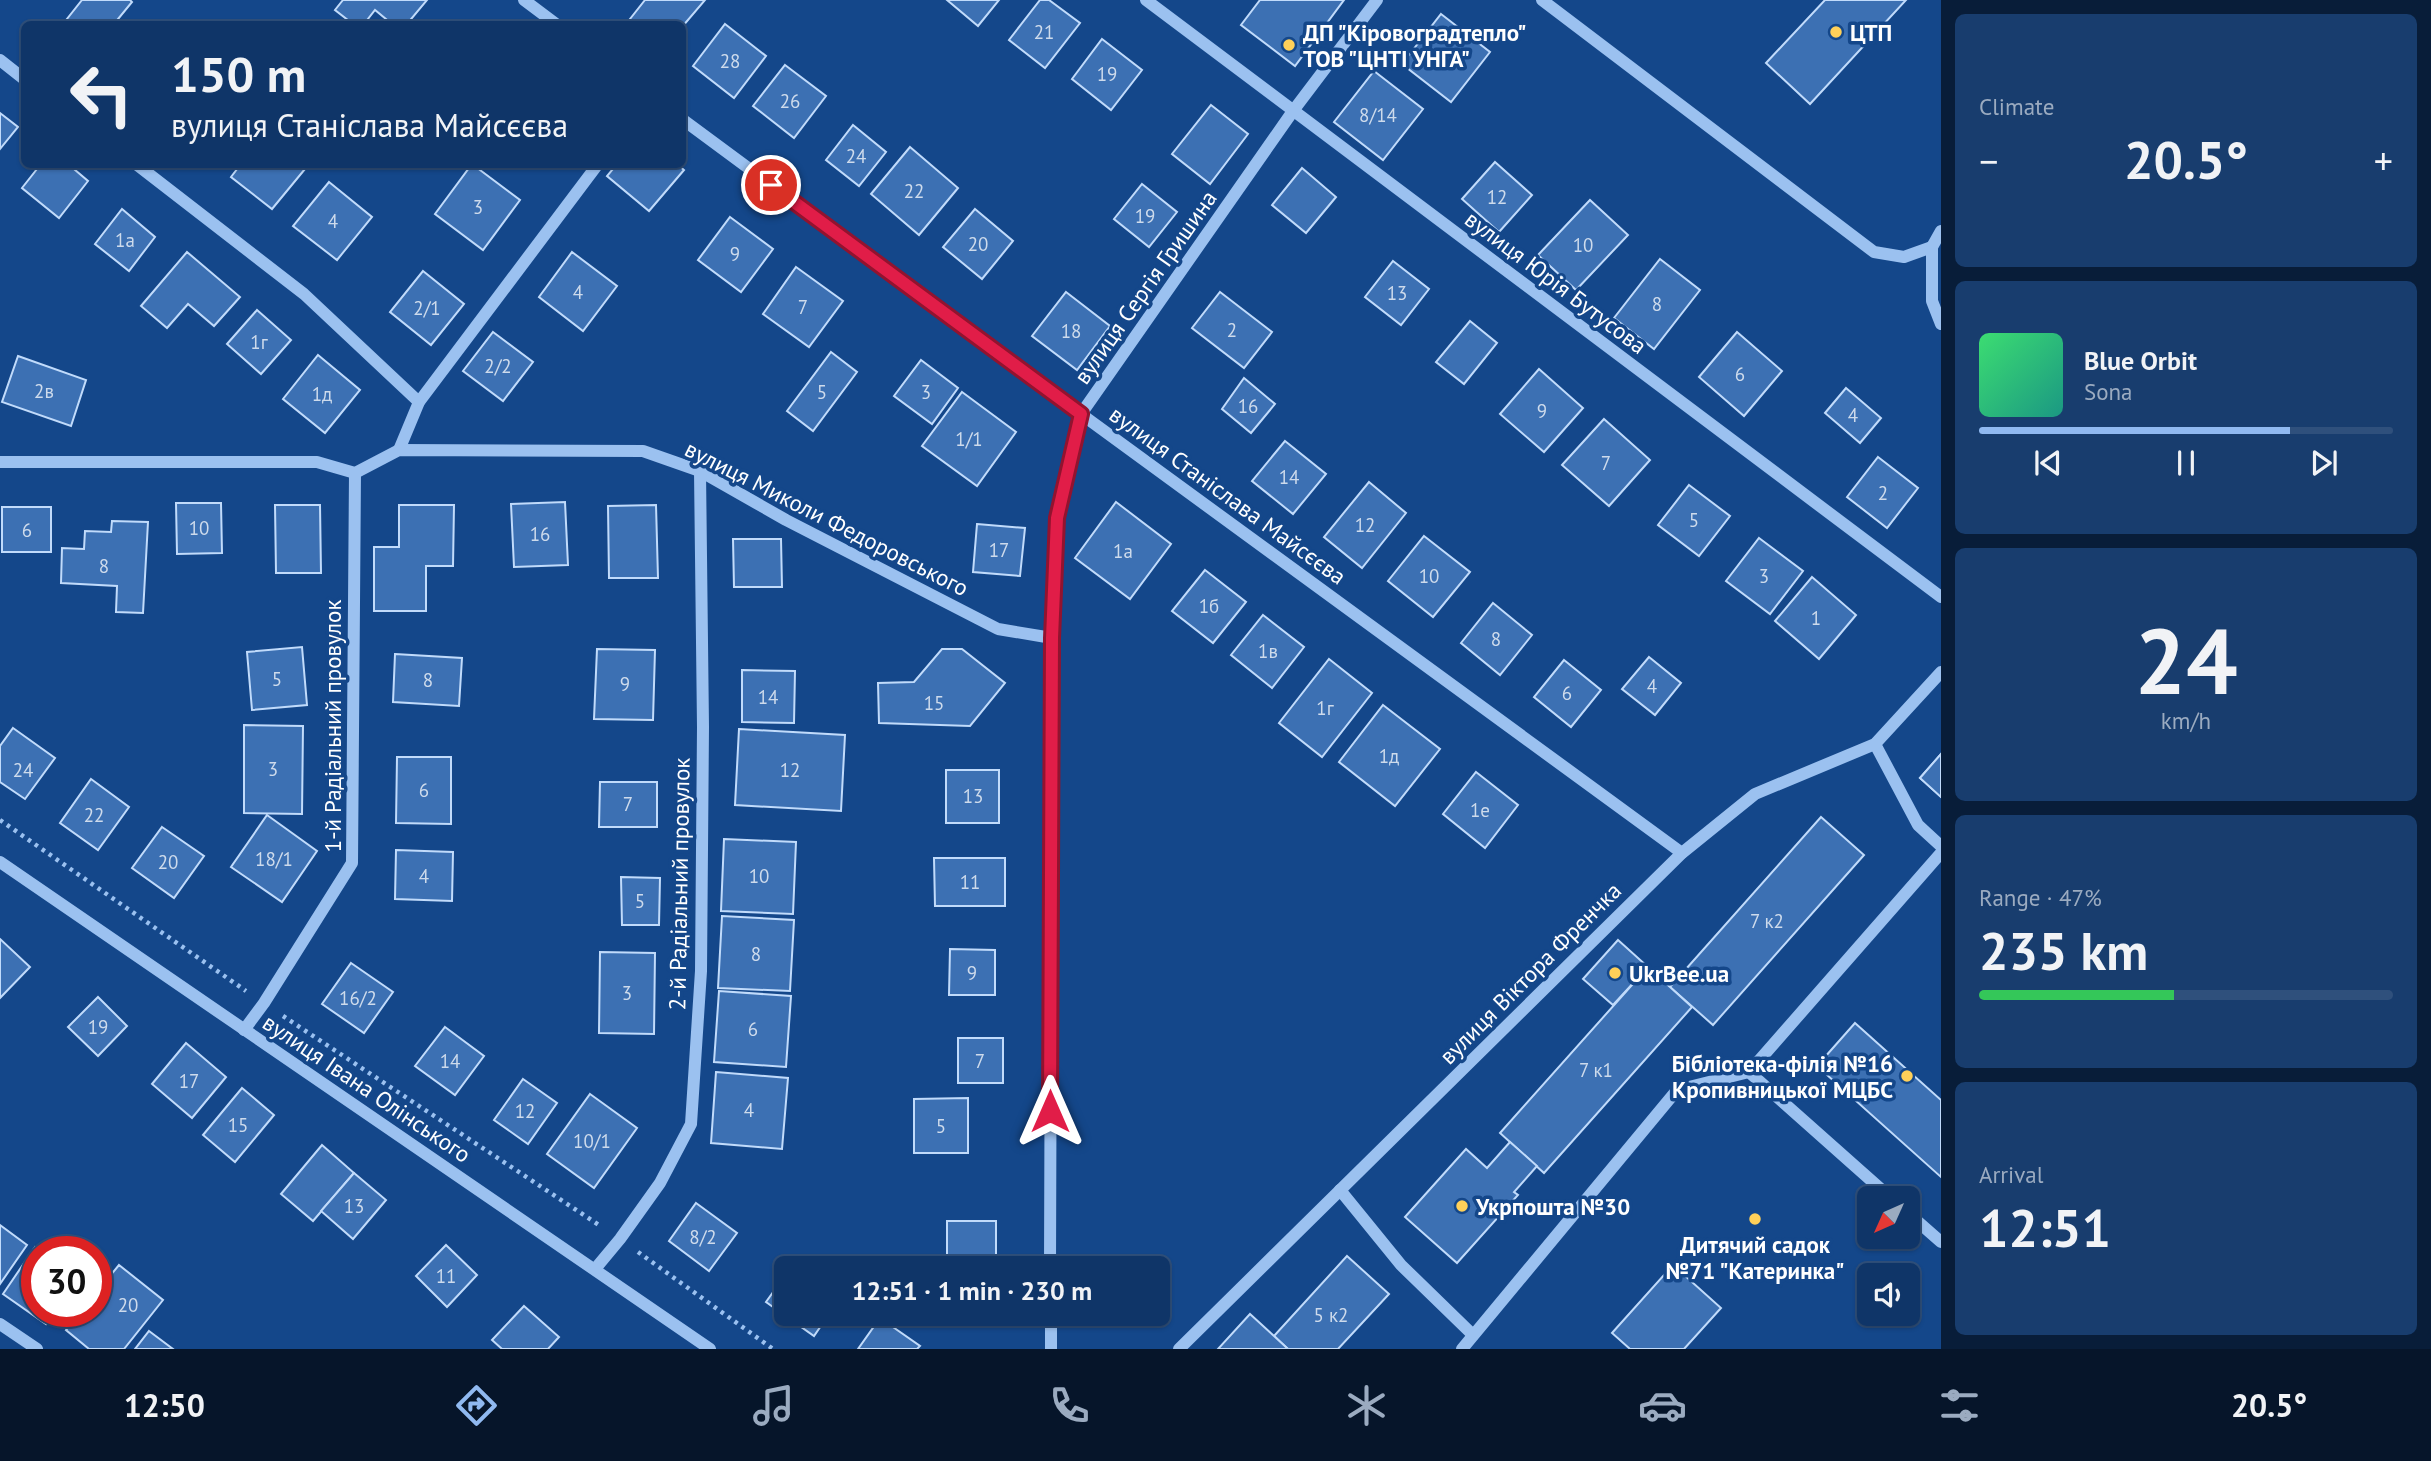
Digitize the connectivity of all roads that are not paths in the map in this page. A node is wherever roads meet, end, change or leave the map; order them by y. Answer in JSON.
{"nodes":[{"id":1,"x":524,"y":0,"type":"edge"},
{"id":2,"x":1146,"y":0,"type":"edge"},
{"id":3,"x":1377,"y":0,"type":"edge"},
{"id":4,"x":1542,"y":0,"type":"edge"},
{"id":5,"x":552,"y":21,"type":"edge"},
{"id":6,"x":0,"y":60,"type":"edge"},
{"id":7,"x":21,"y":77,"type":"edge"},
{"id":8,"x":1293,"y":111,"type":"junction"},
{"id":9,"x":686,"y":122,"type":"edge"},
{"id":10,"x":141,"y":168,"type":"edge"},
{"id":11,"x":595,"y":168,"type":"edge"},
{"id":12,"x":1941,"y":231,"type":"edge"},
{"id":13,"x":1932,"y":247,"type":"junction"},
{"id":14,"x":1941,"y":324,"type":"edge"},
{"id":15,"x":419,"y":402,"type":"junction"},
{"id":16,"x":1081,"y":414,"type":"junction"},
{"id":17,"x":399,"y":450,"type":"junction"},
{"id":18,"x":0,"y":462,"type":"edge"},
{"id":19,"x":700,"y":471,"type":"junction"},
{"id":20,"x":355,"y":473,"type":"junction"},
{"id":21,"x":1941,"y":597,"type":"edge"},
{"id":22,"x":1052,"y":638,"type":"junction"},
{"id":23,"x":1941,"y":672,"type":"edge"},
{"id":24,"x":1875,"y":744,"type":"junction"},
{"id":25,"x":1941,"y":846,"type":"edge"},
{"id":26,"x":1682,"y":853,"type":"junction"},
{"id":27,"x":1941,"y":853,"type":"edge"},
{"id":28,"x":0,"y":862,"type":"edge"},
{"id":29,"x":244,"y":1030,"type":"junction"},
{"id":30,"x":1749,"y":1072,"type":"junction"},
{"id":31,"x":1877,"y":1186,"type":"edge"},
{"id":32,"x":1340,"y":1190,"type":"junction"},
{"id":33,"x":1920,"y":1224,"type":"edge"},
{"id":34,"x":1941,"y":1242,"type":"edge"},
{"id":35,"x":1050,"y":1256,"type":"edge"},
{"id":36,"x":595,"y":1269,"type":"junction"},
{"id":37,"x":0,"y":1324,"type":"edge"},
{"id":38,"x":1051,"y":1326,"type":"edge"},
{"id":39,"x":1473,"y":1335,"type":"junction"},
{"id":40,"x":37,"y":1349,"type":"edge"},
{"id":41,"x":710,"y":1349,"type":"edge"},
{"id":42,"x":1051,"y":1349,"type":"edge"},
{"id":43,"x":1179,"y":1349,"type":"edge"},
{"id":44,"x":1462,"y":1349,"type":"edge"}],
"edges":[{"from":1,"to":5,"type":"street"},
{"from":2,"to":8,"type":"street","name":"вулиця Юрія Бутусова"},
{"from":3,"to":8,"type":"street","name":"вулиця Сергія Гришина"},
{"from":4,"to":13,"type":"street"},
{"from":6,"to":7,"type":"street"},
{"from":8,"to":16,"type":"street","name":"вулиця Сергія Гришина"},
{"from":8,"to":21,"type":"street","name":"вулиця Юрія Бутусова"},
{"from":9,"to":16,"type":"street","name":"вулиця Станіслава Майсєєва"},
{"from":10,"to":15,"type":"street"},
{"from":11,"to":15,"type":"street"},
{"from":12,"to":13,"type":"street"},
{"from":13,"to":14,"type":"street"},
{"from":15,"to":17,"type":"street"},
{"from":16,"to":22,"type":"street","name":"вулиця Сергія Гришина"},
{"from":16,"to":26,"type":"street","name":"вулиця Станіслава Майсєєва"},
{"from":17,"to":19,"type":"street","name":"вулиця Миколи Федоровського"},
{"from":17,"to":20,"type":"street","name":"вулиця Миколи Федоровського"},
{"from":18,"to":20,"type":"street"},
{"from":19,"to":22,"type":"street","name":"вулиця Миколи Федоровського"},
{"from":19,"to":36,"type":"street","name":"2-й Радіальний провулок"},
{"from":20,"to":29,"type":"street","name":"1-й Радіальний провулок"},
{"from":22,"to":35,"type":"street","name":"вулиця Сергія Гришина"},
{"from":23,"to":24,"type":"street","name":"вулиця Віктора Френчка"},
{"from":24,"to":25,"type":"street"},
{"from":24,"to":26,"type":"street","name":"вулиця Віктора Френчка"},
{"from":26,"to":32,"type":"street","name":"вулиця Віктора Френчка"},
{"from":27,"to":30,"type":"street"},
{"from":28,"to":29,"type":"street","name":"вулиця Івана Олінського"},
{"from":29,"to":36,"type":"street","name":"вулиця Івана Олінського"},
{"from":30,"to":31,"type":"street"},
{"from":30,"to":39,"type":"street"},
{"from":32,"to":39,"type":"street"},
{"from":32,"to":43,"type":"street","name":"вулиця Віктора Френчка"},
{"from":33,"to":34,"type":"street"},
{"from":36,"to":41,"type":"street","name":"вулиця Івана Олінського"},
{"from":37,"to":40,"type":"street"},
{"from":38,"to":42,"type":"street"},
{"from":39,"to":44,"type":"street"}]}
